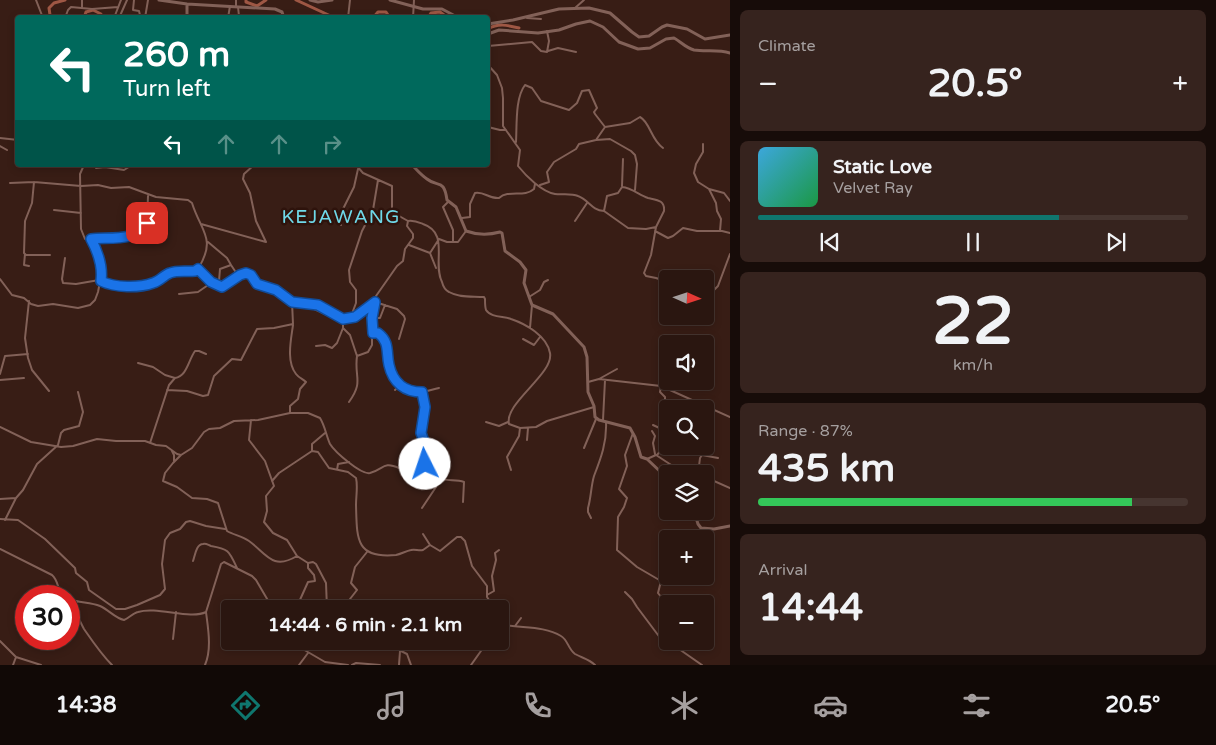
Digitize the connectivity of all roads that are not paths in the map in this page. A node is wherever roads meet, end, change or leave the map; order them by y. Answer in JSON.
{"nodes":[{"id":1,"x":36,"y":0,"type":"edge"},
{"id":2,"x":82,"y":0,"type":"edge"},
{"id":3,"x":121,"y":0,"type":"edge"},
{"id":4,"x":127,"y":0,"type":"edge"},
{"id":5,"x":134,"y":0,"type":"edge"},
{"id":6,"x":148,"y":0,"type":"edge"},
{"id":7,"x":159,"y":0,"type":"edge"},
{"id":8,"x":236,"y":0,"type":"edge"},
{"id":9,"x":310,"y":0,"type":"edge"},
{"id":10,"x":332,"y":0,"type":"edge"},
{"id":11,"x":350,"y":0,"type":"edge"},
{"id":12,"x":390,"y":0,"type":"edge"},
{"id":13,"x":414,"y":0,"type":"edge"},
{"id":14,"x":584,"y":0,"type":"edge"},
{"id":15,"x":187,"y":4,"type":"junction"},
{"id":16,"x":230,"y":6,"type":"junction"},
{"id":17,"x":413,"y":6,"type":"junction"},
{"id":18,"x":118,"y":7,"type":"junction"},
{"id":19,"x":237,"y":7,"type":"junction"},
{"id":20,"x":82,"y":8,"type":"junction"},
{"id":21,"x":575,"y":8,"type":"junction"},
{"id":22,"x":42,"y":15,"type":"edge"},
{"id":23,"x":66,"y":15,"type":"edge"},
{"id":24,"x":115,"y":15,"type":"edge"},
{"id":25,"x":120,"y":15,"type":"edge"},
{"id":26,"x":140,"y":15,"type":"edge"},
{"id":27,"x":146,"y":15,"type":"edge"},
{"id":28,"x":186,"y":15,"type":"edge"},
{"id":29,"x":228,"y":15,"type":"edge"},
{"id":30,"x":240,"y":15,"type":"edge"},
{"id":31,"x":283,"y":15,"type":"edge"},
{"id":32,"x":348,"y":15,"type":"edge"},
{"id":33,"x":413,"y":15,"type":"edge"},
{"id":34,"x":453,"y":15,"type":"edge"},
{"id":35,"x":525,"y":17,"type":"junction"},
{"id":36,"x":541,"y":19,"type":"dead end"},
{"id":37,"x":490,"y":24,"type":"edge"},
{"id":38,"x":547,"y":31,"type":"junction"},
{"id":39,"x":490,"y":33,"type":"edge"},
{"id":40,"x":730,"y":35,"type":"edge"},
{"id":41,"x":490,"y":46,"type":"edge"},
{"id":42,"x":548,"y":51,"type":"junction"},
{"id":43,"x":576,"y":52,"type":"dead end"},
{"id":44,"x":730,"y":53,"type":"edge"},
{"id":45,"x":490,"y":67,"type":"edge"},
{"id":46,"x":605,"y":126,"type":"junction"},
{"id":47,"x":490,"y":128,"type":"edge"},
{"id":48,"x":506,"y":130,"type":"junction"},
{"id":49,"x":0,"y":138,"type":"edge"},
{"id":50,"x":15,"y":140,"type":"edge"},
{"id":51,"x":596,"y":140,"type":"junction"},
{"id":52,"x":516,"y":143,"type":"junction"},
{"id":53,"x":702,"y":144,"type":"dead end"},
{"id":54,"x":0,"y":146,"type":"edge"},
{"id":55,"x":663,"y":148,"type":"dead end"},
{"id":56,"x":7,"y":150,"type":"dead end"},
{"id":57,"x":623,"y":159,"type":"dead end"},
{"id":58,"x":83,"y":167,"type":"edge"},
{"id":59,"x":105,"y":167,"type":"edge"},
{"id":60,"x":129,"y":167,"type":"edge"},
{"id":61,"x":252,"y":167,"type":"edge"},
{"id":62,"x":414,"y":167,"type":"edge"},
{"id":63,"x":358,"y":169,"type":"joint"},
{"id":64,"x":378,"y":180,"type":"junction"},
{"id":65,"x":34,"y":182,"type":"junction"},
{"id":66,"x":10,"y":183,"type":"dead end"},
{"id":67,"x":535,"y":183,"type":"junction"},
{"id":68,"x":540,"y":185,"type":"junction"},
{"id":69,"x":81,"y":186,"type":"junction"},
{"id":70,"x":622,"y":187,"type":"junction"},
{"id":71,"x":709,"y":189,"type":"junction"},
{"id":72,"x":635,"y":190,"type":"junction"},
{"id":73,"x":148,"y":195,"type":"junction"},
{"id":74,"x":730,"y":200,"type":"edge"},
{"id":75,"x":448,"y":202,"type":"junction"},
{"id":76,"x":586,"y":202,"type":"junction"},
{"id":77,"x":54,"y":210,"type":"dead end"},
{"id":78,"x":604,"y":211,"type":"junction"},
{"id":79,"x":81,"y":213,"type":"junction"},
{"id":80,"x":462,"y":218,"type":"junction"},
{"id":81,"x":408,"y":221,"type":"junction"},
{"id":82,"x":575,"y":221,"type":"dead end"},
{"id":83,"x":201,"y":224,"type":"junction"},
{"id":84,"x":341,"y":225,"type":"dead end"},
{"id":85,"x":656,"y":227,"type":"junction"},
{"id":86,"x":466,"y":231,"type":"junction"},
{"id":87,"x":655,"y":231,"type":"junction"},
{"id":88,"x":720,"y":231,"type":"junction"},
{"id":89,"x":730,"y":233,"type":"edge"},
{"id":90,"x":91,"y":239,"type":"junction"},
{"id":91,"x":439,"y":239,"type":"junction"},
{"id":92,"x":453,"y":241,"type":"junction"},
{"id":93,"x":208,"y":242,"type":"junction"},
{"id":94,"x":408,"y":245,"type":"junction"},
{"id":95,"x":430,"y":253,"type":"junction"},
{"id":96,"x":25,"y":254,"type":"junction"},
{"id":97,"x":730,"y":254,"type":"edge"},
{"id":98,"x":50,"y":255,"type":"dead end"},
{"id":99,"x":64,"y":258,"type":"dead end"},
{"id":100,"x":231,"y":265,"type":"junction"},
{"id":101,"x":30,"y":266,"type":"dead end"},
{"id":102,"x":198,"y":269,"type":"junction"},
{"id":103,"x":437,"y":270,"type":"junction"},
{"id":104,"x":0,"y":278,"type":"edge"},
{"id":105,"x":235,"y":278,"type":"junction"},
{"id":106,"x":659,"y":279,"type":"edge"},
{"id":107,"x":548,"y":280,"type":"dead end"},
{"id":108,"x":101,"y":281,"type":"junction"},
{"id":109,"x":211,"y":282,"type":"junction"},
{"id":110,"x":221,"y":287,"type":"junction"},
{"id":111,"x":714,"y":290,"type":"edge"},
{"id":112,"x":179,"y":294,"type":"dead end"},
{"id":113,"x":529,"y":297,"type":"junction"},
{"id":114,"x":29,"y":301,"type":"junction"},
{"id":115,"x":292,"y":302,"type":"junction"},
{"id":116,"x":375,"y":302,"type":"junction"},
{"id":117,"x":385,"y":305,"type":"junction"},
{"id":118,"x":532,"y":306,"type":"junction"},
{"id":119,"x":312,"y":308,"type":"dead end"},
{"id":120,"x":333,"y":313,"type":"junction"},
{"id":121,"x":355,"y":317,"type":"junction"},
{"id":122,"x":372,"y":318,"type":"junction"},
{"id":123,"x":343,"y":319,"type":"junction"},
{"id":124,"x":293,"y":324,"type":"junction"},
{"id":125,"x":343,"y":328,"type":"junction"},
{"id":126,"x":530,"y":328,"type":"junction"},
{"id":127,"x":373,"y":333,"type":"junction"},
{"id":128,"x":540,"y":337,"type":"junction"},
{"id":129,"x":523,"y":339,"type":"dead end"},
{"id":130,"x":399,"y":340,"type":"dead end"},
{"id":131,"x":316,"y":346,"type":"dead end"},
{"id":132,"x":28,"y":354,"type":"junction"},
{"id":133,"x":206,"y":354,"type":"dead end"},
{"id":134,"x":357,"y":356,"type":"junction"},
{"id":135,"x":138,"y":363,"type":"dead end"},
{"id":136,"x":617,"y":369,"type":"dead end"},
{"id":137,"x":0,"y":374,"type":"edge"},
{"id":138,"x":24,"y":378,"type":"dead end"},
{"id":139,"x":175,"y":378,"type":"junction"},
{"id":140,"x":599,"y":379,"type":"junction"},
{"id":141,"x":0,"y":380,"type":"edge"},
{"id":142,"x":605,"y":380,"type":"junction"},
{"id":143,"x":588,"y":382,"type":"junction"},
{"id":144,"x":400,"y":385,"type":"junction"},
{"id":145,"x":659,"y":386,"type":"edge"},
{"id":146,"x":439,"y":388,"type":"dead end"},
{"id":147,"x":167,"y":390,"type":"junction"},
{"id":148,"x":395,"y":390,"type":"dead end"},
{"id":149,"x":669,"y":390,"type":"edge"},
{"id":150,"x":49,"y":391,"type":"dead end"},
{"id":151,"x":78,"y":392,"type":"dead end"},
{"id":152,"x":422,"y":392,"type":"junction"},
{"id":153,"x":350,"y":402,"type":"dead end"},
{"id":154,"x":593,"y":404,"type":"junction"},
{"id":155,"x":290,"y":413,"type":"junction"},
{"id":156,"x":730,"y":417,"type":"edge"},
{"id":157,"x":596,"y":419,"type":"junction"},
{"id":158,"x":252,"y":420,"type":"junction"},
{"id":159,"x":604,"y":421,"type":"junction"},
{"id":160,"x":486,"y":422,"type":"dead end"},
{"id":161,"x":508,"y":422,"type":"junction"},
{"id":162,"x":653,"y":425,"type":"dead end"},
{"id":163,"x":0,"y":427,"type":"edge"},
{"id":164,"x":520,"y":428,"type":"junction"},
{"id":165,"x":528,"y":428,"type":"junction"},
{"id":166,"x":659,"y":428,"type":"edge"},
{"id":167,"x":652,"y":431,"type":"dead end"},
{"id":168,"x":325,"y":433,"type":"junction"},
{"id":169,"x":633,"y":433,"type":"junction"},
{"id":170,"x":527,"y":440,"type":"dead end"},
{"id":171,"x":150,"y":443,"type":"junction"},
{"id":172,"x":57,"y":446,"type":"junction"},
{"id":173,"x":584,"y":448,"type":"dead end"},
{"id":174,"x":170,"y":450,"type":"junction"},
{"id":175,"x":312,"y":451,"type":"junction"},
{"id":176,"x":659,"y":452,"type":"edge"},
{"id":177,"x":181,"y":455,"type":"junction"},
{"id":178,"x":656,"y":455,"type":"junction"},
{"id":179,"x":646,"y":458,"type":"junction"},
{"id":180,"x":718,"y":458,"type":"dead end"},
{"id":181,"x":350,"y":462,"type":"junction"},
{"id":182,"x":173,"y":463,"type":"junction"},
{"id":183,"x":671,"y":465,"type":"edge"},
{"id":184,"x":700,"y":465,"type":"edge"},
{"id":185,"x":399,"y":468,"type":"dead end"},
{"id":186,"x":337,"y":470,"type":"junction"},
{"id":187,"x":511,"y":470,"type":"dead end"},
{"id":188,"x":659,"y":470,"type":"edge"},
{"id":189,"x":437,"y":478,"type":"junction"},
{"id":190,"x":272,"y":481,"type":"junction"},
{"id":191,"x":714,"y":481,"type":"edge"},
{"id":192,"x":730,"y":488,"type":"edge"},
{"id":193,"x":16,"y":498,"type":"junction"},
{"id":194,"x":0,"y":499,"type":"edge"},
{"id":195,"x":463,"y":502,"type":"dead end"},
{"id":196,"x":422,"y":508,"type":"dead end"},
{"id":197,"x":592,"y":518,"type":"dead end"},
{"id":198,"x":0,"y":519,"type":"edge"},
{"id":199,"x":5,"y":520,"type":"junction"},
{"id":200,"x":697,"y":520,"type":"edge"},
{"id":201,"x":730,"y":526,"type":"edge"},
{"id":202,"x":225,"y":528,"type":"junction"},
{"id":203,"x":423,"y":534,"type":"dead end"},
{"id":204,"x":430,"y":545,"type":"junction"},
{"id":205,"x":0,"y":549,"type":"edge"},
{"id":206,"x":499,"y":550,"type":"dead end"},
{"id":207,"x":367,"y":552,"type":"junction"},
{"id":208,"x":297,"y":556,"type":"junction"},
{"id":209,"x":193,"y":561,"type":"dead end"},
{"id":210,"x":308,"y":563,"type":"junction"},
{"id":211,"x":238,"y":570,"type":"junction"},
{"id":212,"x":58,"y":585,"type":"edge"},
{"id":213,"x":625,"y":592,"type":"dead end"},
{"id":214,"x":487,"y":595,"type":"junction"},
{"id":215,"x":660,"y":595,"type":"edge"},
{"id":216,"x":268,"y":600,"type":"edge"},
{"id":217,"x":300,"y":600,"type":"edge"},
{"id":218,"x":327,"y":600,"type":"edge"},
{"id":219,"x":350,"y":600,"type":"edge"},
{"id":220,"x":490,"y":600,"type":"edge"},
{"id":221,"x":80,"y":602,"type":"edge"},
{"id":222,"x":133,"y":607,"type":"junction"},
{"id":223,"x":135,"y":612,"type":"junction"},
{"id":224,"x":176,"y":612,"type":"junction"},
{"id":225,"x":206,"y":612,"type":"junction"},
{"id":226,"x":521,"y":618,"type":"dead end"},
{"id":227,"x":80,"y":621,"type":"edge"},
{"id":228,"x":509,"y":625,"type":"edge"},
{"id":229,"x":514,"y":626,"type":"junction"},
{"id":230,"x":173,"y":639,"type":"dead end"},
{"id":231,"x":0,"y":640,"type":"edge"},
{"id":232,"x":303,"y":650,"type":"edge"},
{"id":233,"x":481,"y":650,"type":"edge"},
{"id":234,"x":400,"y":651,"type":"joint"},
{"id":235,"x":683,"y":651,"type":"joint"},
{"id":236,"x":308,"y":653,"type":"junction"},
{"id":237,"x":16,"y":657,"type":"junction"},
{"id":238,"x":13,"y":665,"type":"edge"},
{"id":239,"x":41,"y":665,"type":"edge"},
{"id":240,"x":112,"y":665,"type":"edge"},
{"id":241,"x":205,"y":665,"type":"edge"},
{"id":242,"x":299,"y":665,"type":"edge"},
{"id":243,"x":350,"y":665,"type":"edge"},
{"id":244,"x":380,"y":665,"type":"edge"},
{"id":245,"x":399,"y":665,"type":"edge"},
{"id":246,"x":411,"y":665,"type":"edge"},
{"id":247,"x":470,"y":665,"type":"edge"},
{"id":248,"x":595,"y":665,"type":"edge"},
{"id":249,"x":702,"y":665,"type":"edge"}],
"edges":[{"from":1,"to":22,"type":"street"},
{"from":2,"to":20,"type":"street"},
{"from":3,"to":18,"type":"street"},
{"from":4,"to":25,"type":"street"},
{"from":5,"to":26,"type":"street"},
{"from":6,"to":27,"type":"street"},
{"from":7,"to":15,"type":"street"},
{"from":8,"to":19,"type":"street"},
{"from":9,"to":10,"type":"street"},
{"from":11,"to":32,"type":"street"},
{"from":12,"to":17,"type":"street"},
{"from":13,"to":17,"type":"street"},
{"from":14,"to":21,"type":"street"},
{"from":15,"to":16,"type":"street"},
{"from":15,"to":28,"type":"street"},
{"from":16,"to":19,"type":"street"},
{"from":16,"to":29,"type":"street"},
{"from":17,"to":33,"type":"street"},
{"from":17,"to":34,"type":"street"},
{"from":18,"to":20,"type":"street"},
{"from":18,"to":24,"type":"street"},
{"from":19,"to":30,"type":"street"},
{"from":19,"to":31,"type":"street"},
{"from":20,"to":23,"type":"street"},
{"from":21,"to":35,"type":"street"},
{"from":21,"to":40,"type":"street"},
{"from":35,"to":36,"type":"street"},
{"from":35,"to":37,"type":"street"},
{"from":38,"to":39,"type":"street"},
{"from":38,"to":42,"type":"street"},
{"from":38,"to":44,"type":"street"},
{"from":41,"to":42,"type":"street"},
{"from":42,"to":43,"type":"street"},
{"from":45,"to":48,"type":"street"},
{"from":46,"to":51,"type":"street"},
{"from":46,"to":52,"type":"street"},
{"from":46,"to":55,"type":"street"},
{"from":47,"to":48,"type":"street"},
{"from":48,"to":52,"type":"street"},
{"from":49,"to":50,"type":"street"},
{"from":51,"to":68,"type":"street"},
{"from":51,"to":72,"type":"street"},
{"from":52,"to":67,"type":"street"},
{"from":53,"to":71,"type":"street"},
{"from":54,"to":56,"type":"street"},
{"from":57,"to":70,"type":"street"},
{"from":58,"to":69,"type":"street"},
{"from":59,"to":60,"type":"street"},
{"from":61,"to":83,"type":"street"},
{"from":62,"to":75,"type":"street"},
{"from":63,"to":64,"type":"street"},
{"from":63,"to":84,"type":"street"},
{"from":64,"to":81,"type":"street"},
{"from":64,"to":121,"type":"street"},
{"from":65,"to":66,"type":"street"},
{"from":65,"to":69,"type":"street"},
{"from":65,"to":96,"type":"street"},
{"from":67,"to":68,"type":"street"},
{"from":67,"to":80,"type":"street"},
{"from":68,"to":76,"type":"street"},
{"from":69,"to":73,"type":"street"},
{"from":69,"to":79,"type":"street"},
{"from":70,"to":72,"type":"street"},
{"from":70,"to":78,"type":"street"},
{"from":71,"to":74,"type":"street"},
{"from":71,"to":88,"type":"street"},
{"from":72,"to":85,"type":"street"},
{"from":73,"to":83,"type":"street"},
{"from":73,"to":90,"type":"street"},
{"from":75,"to":80,"type":"street"},
{"from":75,"to":92,"type":"street"},
{"from":76,"to":78,"type":"street"},
{"from":76,"to":82,"type":"street"},
{"from":77,"to":79,"type":"street"},
{"from":78,"to":85,"type":"street"},
{"from":79,"to":90,"type":"street"},
{"from":80,"to":86,"type":"street"},
{"from":81,"to":91,"type":"street"},
{"from":81,"to":94,"type":"street"},
{"from":83,"to":93,"type":"street"},
{"from":85,"to":87,"type":"street"},
{"from":86,"to":92,"type":"street"},
{"from":86,"to":113,"type":"street"},
{"from":87,"to":88,"type":"street"},
{"from":87,"to":106,"type":"street"},
{"from":88,"to":89,"type":"street"},
{"from":90,"to":108,"type":"street"},
{"from":91,"to":92,"type":"street"},
{"from":91,"to":95,"type":"street"},
{"from":91,"to":103,"type":"street"},
{"from":93,"to":100,"type":"street"},
{"from":93,"to":102,"type":"street"},
{"from":94,"to":95,"type":"street"},
{"from":94,"to":116,"type":"street"},
{"from":95,"to":103,"type":"street"},
{"from":96,"to":98,"type":"street"},
{"from":96,"to":101,"type":"street"},
{"from":97,"to":111,"type":"street"},
{"from":99,"to":108,"type":"street"},
{"from":100,"to":105,"type":"street"},
{"from":100,"to":110,"type":"street"},
{"from":102,"to":108,"type":"street"},
{"from":102,"to":109,"type":"street"},
{"from":103,"to":126,"type":"street"},
{"from":104,"to":114,"type":"street"},
{"from":105,"to":110,"type":"street"},
{"from":105,"to":115,"type":"street"},
{"from":107,"to":113,"type":"street"},
{"from":108,"to":114,"type":"street"},
{"from":109,"to":110,"type":"street"},
{"from":109,"to":112,"type":"street"},
{"from":113,"to":118,"type":"street"},
{"from":114,"to":132,"type":"street"},
{"from":115,"to":120,"type":"street"},
{"from":115,"to":124,"type":"street"},
{"from":116,"to":117,"type":"street"},
{"from":116,"to":121,"type":"street"},
{"from":116,"to":122,"type":"street"},
{"from":117,"to":122,"type":"street"},
{"from":117,"to":130,"type":"street"},
{"from":118,"to":126,"type":"street"},
{"from":118,"to":143,"type":"street"},
{"from":119,"to":120,"type":"street"},
{"from":120,"to":123,"type":"street"},
{"from":121,"to":123,"type":"street"},
{"from":122,"to":127,"type":"street"},
{"from":123,"to":125,"type":"street"},
{"from":124,"to":147,"type":"street"},
{"from":124,"to":155,"type":"street"},
{"from":125,"to":131,"type":"street"},
{"from":125,"to":134,"type":"street"},
{"from":126,"to":128,"type":"street"},
{"from":127,"to":134,"type":"street"},
{"from":127,"to":144,"type":"street"},
{"from":128,"to":129,"type":"street"},
{"from":128,"to":161,"type":"street"},
{"from":132,"to":137,"type":"street"},
{"from":132,"to":150,"type":"street"},
{"from":133,"to":139,"type":"street"},
{"from":134,"to":153,"type":"street"},
{"from":135,"to":139,"type":"street"},
{"from":136,"to":140,"type":"street"},
{"from":138,"to":141,"type":"street"},
{"from":139,"to":147,"type":"street"},
{"from":140,"to":142,"type":"street"},
{"from":140,"to":143,"type":"street"},
{"from":142,"to":145,"type":"street"},
{"from":142,"to":159,"type":"street"},
{"from":143,"to":154,"type":"street"},
{"from":144,"to":148,"type":"street"},
{"from":144,"to":152,"type":"street"},
{"from":146,"to":152,"type":"street"},
{"from":147,"to":171,"type":"street"},
{"from":149,"to":156,"type":"street"},
{"from":151,"to":172,"type":"street"},
{"from":152,"to":189,"type":"street"},
{"from":154,"to":157,"type":"street"},
{"from":154,"to":165,"type":"street"},
{"from":155,"to":158,"type":"street"},
{"from":155,"to":168,"type":"street"},
{"from":157,"to":159,"type":"street"},
{"from":157,"to":173,"type":"street"},
{"from":158,"to":177,"type":"street"},
{"from":158,"to":190,"type":"street"},
{"from":159,"to":169,"type":"street"},
{"from":159,"to":197,"type":"street"},
{"from":160,"to":161,"type":"street"},
{"from":161,"to":164,"type":"street"},
{"from":162,"to":166,"type":"street"},
{"from":163,"to":172,"type":"street"},
{"from":164,"to":165,"type":"street"},
{"from":164,"to":187,"type":"street"},
{"from":165,"to":170,"type":"street"},
{"from":167,"to":178,"type":"street"},
{"from":168,"to":175,"type":"street"},
{"from":168,"to":181,"type":"street"},
{"from":169,"to":179,"type":"street"},
{"from":169,"to":215,"type":"street"},
{"from":171,"to":172,"type":"street"},
{"from":171,"to":174,"type":"street"},
{"from":172,"to":193,"type":"street"},
{"from":174,"to":177,"type":"street"},
{"from":174,"to":182,"type":"street"},
{"from":175,"to":186,"type":"street"},
{"from":175,"to":190,"type":"street"},
{"from":176,"to":178,"type":"street"},
{"from":177,"to":182,"type":"street"},
{"from":178,"to":179,"type":"street"},
{"from":178,"to":183,"type":"street"},
{"from":179,"to":188,"type":"street"},
{"from":180,"to":184,"type":"street"},
{"from":181,"to":185,"type":"street"},
{"from":181,"to":186,"type":"street"},
{"from":182,"to":202,"type":"street"},
{"from":186,"to":207,"type":"street"},
{"from":189,"to":195,"type":"street"},
{"from":189,"to":196,"type":"street"},
{"from":190,"to":208,"type":"street"},
{"from":191,"to":192,"type":"street"},
{"from":193,"to":194,"type":"street"},
{"from":193,"to":199,"type":"street"},
{"from":198,"to":199,"type":"street"},
{"from":199,"to":222,"type":"street"},
{"from":200,"to":201,"type":"street"},
{"from":202,"to":208,"type":"street"},
{"from":202,"to":222,"type":"street"},
{"from":203,"to":204,"type":"street"},
{"from":204,"to":207,"type":"street"},
{"from":204,"to":214,"type":"street"},
{"from":205,"to":212,"type":"street"},
{"from":206,"to":214,"type":"street"},
{"from":207,"to":219,"type":"street"},
{"from":208,"to":210,"type":"street"},
{"from":209,"to":211,"type":"street"},
{"from":210,"to":217,"type":"street"},
{"from":210,"to":218,"type":"street"},
{"from":211,"to":216,"type":"street"},
{"from":211,"to":225,"type":"street"},
{"from":213,"to":235,"type":"street"},
{"from":214,"to":220,"type":"street"},
{"from":221,"to":223,"type":"street"},
{"from":222,"to":223,"type":"street"},
{"from":223,"to":224,"type":"street"},
{"from":224,"to":225,"type":"street"},
{"from":224,"to":230,"type":"street"},
{"from":225,"to":241,"type":"street"},
{"from":226,"to":229,"type":"street"},
{"from":227,"to":240,"type":"street"},
{"from":228,"to":229,"type":"street"},
{"from":229,"to":248,"type":"street"},
{"from":231,"to":237,"type":"street"},
{"from":232,"to":236,"type":"street"},
{"from":233,"to":247,"type":"street"},
{"from":234,"to":245,"type":"street"},
{"from":234,"to":246,"type":"street"},
{"from":235,"to":249,"type":"street"},
{"from":236,"to":242,"type":"street"},
{"from":236,"to":243,"type":"street"},
{"from":237,"to":238,"type":"street"},
{"from":237,"to":239,"type":"street"},
{"from":243,"to":244,"type":"street"}]}
